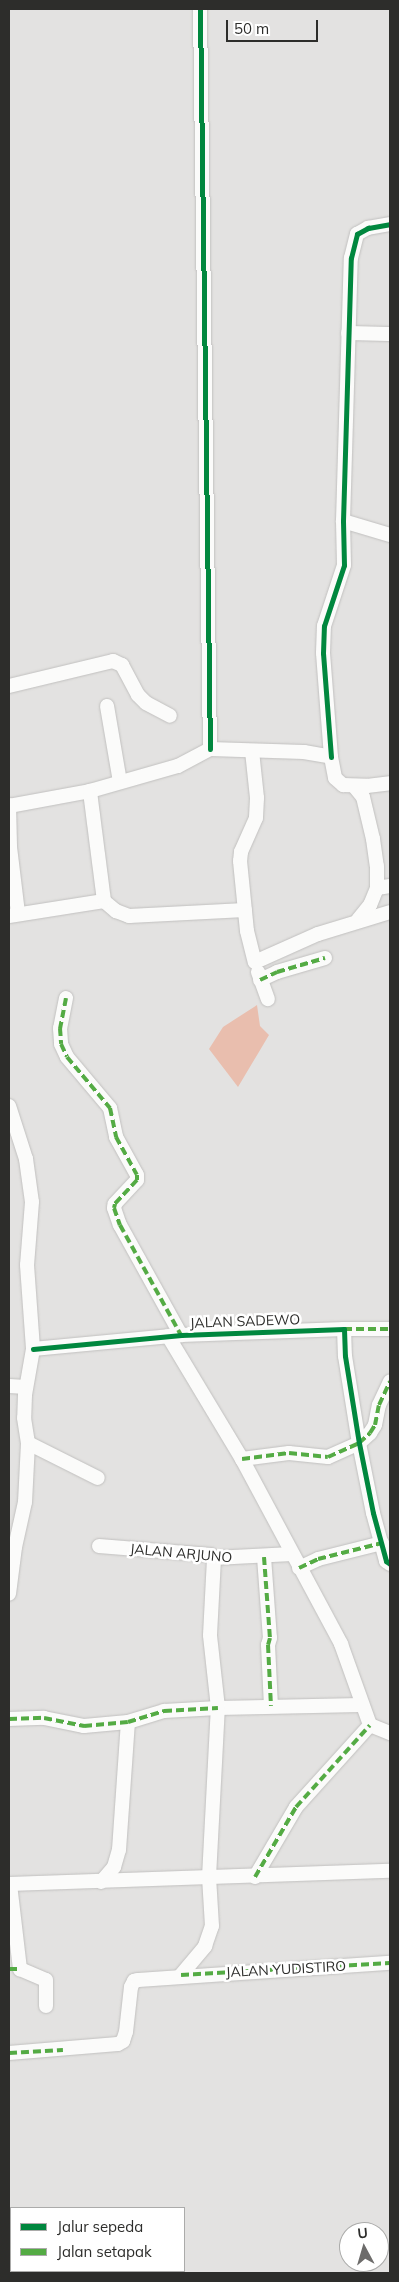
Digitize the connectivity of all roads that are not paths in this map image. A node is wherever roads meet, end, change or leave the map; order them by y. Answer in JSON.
{"nodes":[{"id":1,"x":200,"y":9,"type":"edge"},
{"id":2,"x":390,"y":224,"type":"edge"},
{"id":3,"x":348,"y":334,"type":"junction"},
{"id":4,"x":390,"y":334,"type":"edge"},
{"id":5,"x":342,"y":521,"type":"junction"},
{"id":6,"x":390,"y":535,"type":"edge"},
{"id":7,"x":9,"y":686,"type":"edge"},
{"id":8,"x":107,"y":706,"type":"dead end"},
{"id":9,"x":170,"y":716,"type":"dead end"},
{"id":10,"x":210,"y":749,"type":"junction"},
{"id":11,"x":252,"y":751,"type":"junction"},
{"id":12,"x":331,"y":757,"type":"junction"},
{"id":13,"x":120,"y":782,"type":"junction"},
{"id":14,"x":390,"y":783,"type":"edge"},
{"id":15,"x":354,"y":786,"type":"junction"},
{"id":16,"x":90,"y":791,"type":"junction"},
{"id":17,"x":9,"y":806,"type":"edge"},
{"id":18,"x":383,"y":887,"type":"edge"},
{"id":19,"x":104,"y":901,"type":"junction"},
{"id":20,"x":245,"y":910,"type":"junction"},
{"id":21,"x":390,"y":912,"type":"edge"},
{"id":22,"x":14,"y":915,"type":"edge"},
{"id":23,"x":358,"y":920,"type":"junction"},
{"id":24,"x":325,"y":958,"type":"dead end"},
{"id":25,"x":255,"y":962,"type":"junction"},
{"id":26,"x":260,"y":980,"type":"junction"},
{"id":27,"x":66,"y":998,"type":"dead end"},
{"id":28,"x":268,"y":999,"type":"dead end"},
{"id":29,"x":9,"y":1106,"type":"edge"},
{"id":30,"x":344,"y":1329,"type":"junction"},
{"id":31,"x":390,"y":1329,"type":"edge"},
{"id":32,"x":175,"y":1335,"type":"junction"},
{"id":33,"x":33,"y":1350,"type":"junction"},
{"id":34,"x":390,"y":1381,"type":"edge"},
{"id":35,"x":9,"y":1386,"type":"edge"},
{"id":36,"x":26,"y":1387,"type":"junction"},
{"id":37,"x":28,"y":1443,"type":"junction"},
{"id":38,"x":359,"y":1443,"type":"junction"},
{"id":39,"x":242,"y":1459,"type":"junction"},
{"id":40,"x":98,"y":1478,"type":"dead end"},
{"id":41,"x":14,"y":1524,"type":"edge"},
{"id":42,"x":382,"y":1543,"type":"junction"},
{"id":43,"x":99,"y":1546,"type":"dead end"},
{"id":44,"x":292,"y":1554,"type":"junction"},
{"id":45,"x":264,"y":1556,"type":"junction"},
{"id":46,"x":214,"y":1558,"type":"junction"},
{"id":47,"x":390,"y":1564,"type":"edge"},
{"id":48,"x":299,"y":1568,"type":"junction"},
{"id":49,"x":9,"y":1594,"type":"edge"},
{"id":50,"x":361,"y":1705,"type":"junction"},
{"id":51,"x":271,"y":1706,"type":"junction"},
{"id":52,"x":218,"y":1708,"type":"junction"},
{"id":53,"x":9,"y":1718,"type":"edge"},
{"id":54,"x":128,"y":1722,"type":"junction"},
{"id":55,"x":370,"y":1725,"type":"junction"},
{"id":56,"x":390,"y":1733,"type":"edge"},
{"id":57,"x":390,"y":1871,"type":"edge"},
{"id":58,"x":209,"y":1877,"type":"junction"},
{"id":59,"x":255,"y":1877,"type":"junction"},
{"id":60,"x":101,"y":1882,"type":"junction"},
{"id":61,"x":9,"y":1884,"type":"edge"},
{"id":62,"x":390,"y":1963,"type":"edge"},
{"id":63,"x":15,"y":1969,"type":"edge"},
{"id":64,"x":181,"y":1975,"type":"junction"},
{"id":65,"x":46,"y":2006,"type":"dead end"},
{"id":66,"x":9,"y":2052,"type":"edge"}],
"edges":[{"from":1,"to":10,"type":"street"},
{"from":2,"to":3,"type":"street"},
{"from":3,"to":4,"type":"street"},
{"from":3,"to":5,"type":"street"},
{"from":5,"to":6,"type":"street"},
{"from":5,"to":12,"type":"street"},
{"from":7,"to":9,"type":"street"},
{"from":8,"to":13,"type":"street"},
{"from":10,"to":11,"type":"street"},
{"from":10,"to":13,"type":"street"},
{"from":11,"to":12,"type":"street"},
{"from":11,"to":20,"type":"street"},
{"from":12,"to":15,"type":"street"},
{"from":13,"to":16,"type":"street"},
{"from":14,"to":15,"type":"street"},
{"from":15,"to":18,"type":"street"},
{"from":16,"to":17,"type":"street"},
{"from":16,"to":19,"type":"street"},
{"from":17,"to":22,"type":"street"},
{"from":18,"to":23,"type":"street"},
{"from":19,"to":20,"type":"street"},
{"from":19,"to":22,"type":"street"},
{"from":20,"to":25,"type":"street"},
{"from":21,"to":23,"type":"street"},
{"from":23,"to":25,"type":"street"},
{"from":24,"to":26,"type":"street"},
{"from":25,"to":26,"type":"street"},
{"from":26,"to":28,"type":"street"},
{"from":27,"to":32,"type":"street"},
{"from":29,"to":33,"type":"street"},
{"from":30,"to":31,"type":"street","name":"JALAN SADEWO"},
{"from":30,"to":32,"type":"street","name":"JALAN SADEWO"},
{"from":30,"to":38,"type":"street"},
{"from":32,"to":33,"type":"street","name":"JALAN SADEWO"},
{"from":32,"to":39,"type":"street"},
{"from":33,"to":36,"type":"street"},
{"from":34,"to":38,"type":"street"},
{"from":35,"to":36,"type":"street"},
{"from":36,"to":37,"type":"street"},
{"from":37,"to":40,"type":"street"},
{"from":37,"to":41,"type":"street"},
{"from":38,"to":39,"type":"street"},
{"from":38,"to":42,"type":"street"},
{"from":39,"to":44,"type":"street"},
{"from":41,"to":49,"type":"street"},
{"from":42,"to":47,"type":"street"},
{"from":42,"to":48,"type":"street"},
{"from":43,"to":46,"type":"street","name":"JALAN ARJUNO"},
{"from":44,"to":45,"type":"street","name":"JALAN ARJUNO"},
{"from":44,"to":48,"type":"street"},
{"from":45,"to":46,"type":"street","name":"JALAN ARJUNO"},
{"from":45,"to":51,"type":"street"},
{"from":46,"to":52,"type":"street"},
{"from":48,"to":50,"type":"street"},
{"from":50,"to":51,"type":"street"},
{"from":50,"to":55,"type":"street"},
{"from":51,"to":52,"type":"street"},
{"from":52,"to":54,"type":"street"},
{"from":52,"to":58,"type":"street"},
{"from":53,"to":54,"type":"street"},
{"from":54,"to":60,"type":"street"},
{"from":55,"to":56,"type":"street"},
{"from":55,"to":59,"type":"street"},
{"from":57,"to":59,"type":"street"},
{"from":58,"to":59,"type":"street"},
{"from":58,"to":60,"type":"street"},
{"from":58,"to":64,"type":"street"},
{"from":60,"to":61,"type":"street"},
{"from":61,"to":63,"type":"street"},
{"from":62,"to":64,"type":"street","name":"JALAN YUDISTIRO"},
{"from":63,"to":65,"type":"street"},
{"from":64,"to":66,"type":"street","name":"JALAN YUDISTIRO"}]}
